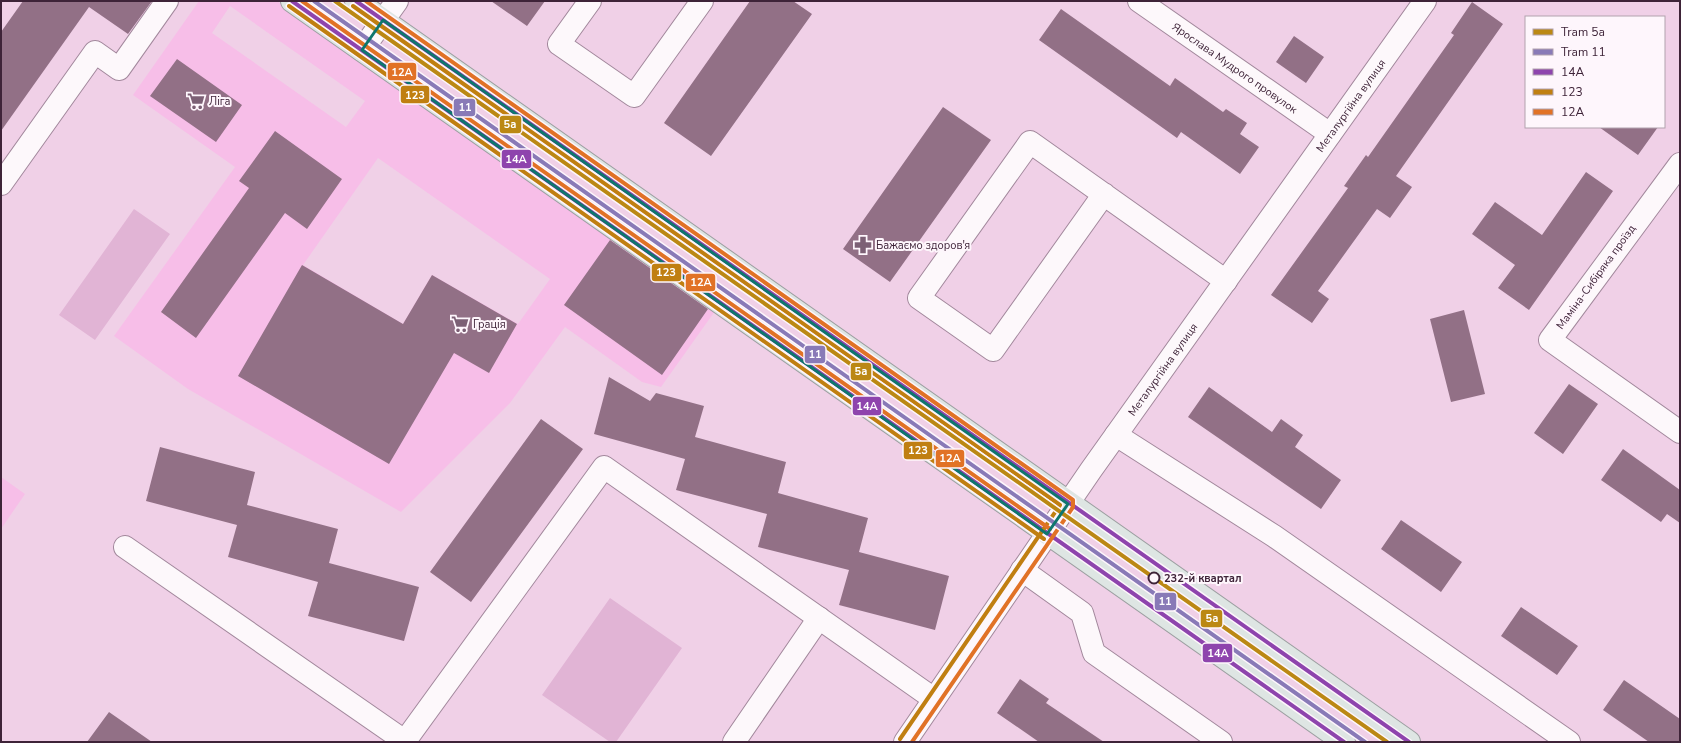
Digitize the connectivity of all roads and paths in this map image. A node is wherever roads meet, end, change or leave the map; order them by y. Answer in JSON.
{"nodes":[{"id":1,"x":167,"y":1,"type":"edge"},
{"id":2,"x":292,"y":1,"type":"edge"},
{"id":3,"x":356,"y":1,"type":"edge"},
{"id":4,"x":396,"y":1,"type":"edge"},
{"id":5,"x":590,"y":1,"type":"edge"},
{"id":6,"x":702,"y":1,"type":"edge"},
{"id":7,"x":1139,"y":1,"type":"edge"},
{"id":8,"x":1425,"y":1,"type":"edge"},
{"id":9,"x":383,"y":20,"type":"junction"},
{"id":10,"x":362,"y":50,"type":"junction"},
{"id":11,"x":1330,"y":134,"type":"junction"},
{"id":12,"x":1680,"y":164,"type":"edge"},
{"id":13,"x":1,"y":184,"type":"edge"},
{"id":14,"x":1104,"y":194,"type":"junction"},
{"id":15,"x":1226,"y":281,"type":"junction"},
{"id":16,"x":1680,"y":432,"type":"edge"},
{"id":17,"x":1116,"y":435,"type":"junction"},
{"id":18,"x":1068,"y":504,"type":"junction"},
{"id":19,"x":1047,"y":534,"type":"junction"},
{"id":20,"x":125,"y":547,"type":"dead end"},
{"id":21,"x":1022,"y":570,"type":"junction"},
{"id":22,"x":820,"y":618,"type":"junction"},
{"id":23,"x":934,"y":698,"type":"junction"},
{"id":24,"x":406,"y":742,"type":"edge"},
{"id":25,"x":734,"y":742,"type":"edge"},
{"id":26,"x":905,"y":742,"type":"edge"},
{"id":27,"x":1221,"y":742,"type":"edge"},
{"id":28,"x":1344,"y":742,"type":"edge"},
{"id":29,"x":1409,"y":742,"type":"edge"},
{"id":30,"x":1568,"y":742,"type":"edge"}],
"edges":[{"from":1,"to":13,"type":"street"},
{"from":2,"to":10,"type":"main road"},
{"from":3,"to":9,"type":"main road"},
{"from":4,"to":9,"type":"street"},
{"from":5,"to":6,"type":"street"},
{"from":7,"to":11,"type":"street","name":"Ярослава Мудрого провулок"},
{"from":8,"to":11,"type":"street","name":"Металургійна вулиця"},
{"from":9,"to":10,"type":"street"},
{"from":9,"to":18,"type":"main road"},
{"from":10,"to":19,"type":"main road"},
{"from":11,"to":15,"type":"street","name":"Металургійна вулиця"},
{"from":12,"to":16,"type":"street","name":"Маміна-Сибіряка проїзд"},
{"from":14,"to":14,"type":"street"},
{"from":14,"to":15,"type":"street"},
{"from":15,"to":17,"type":"street","name":"Металургійна вулиця"},
{"from":17,"to":18,"type":"street","name":"Металургійна вулиця"},
{"from":17,"to":30,"type":"street"},
{"from":18,"to":19,"type":"street","name":"Металургійна вулиця"},
{"from":18,"to":29,"type":"main road"},
{"from":19,"to":21,"type":"street","name":"Металургійна вулиця"},
{"from":19,"to":28,"type":"main road"},
{"from":20,"to":24,"type":"street"},
{"from":21,"to":23,"type":"street","name":"Металургійна вулиця"},
{"from":21,"to":27,"type":"street"},
{"from":22,"to":23,"type":"street"},
{"from":22,"to":24,"type":"street"},
{"from":22,"to":25,"type":"street"},
{"from":23,"to":26,"type":"street","name":"Металургійна вулиця"}]}
